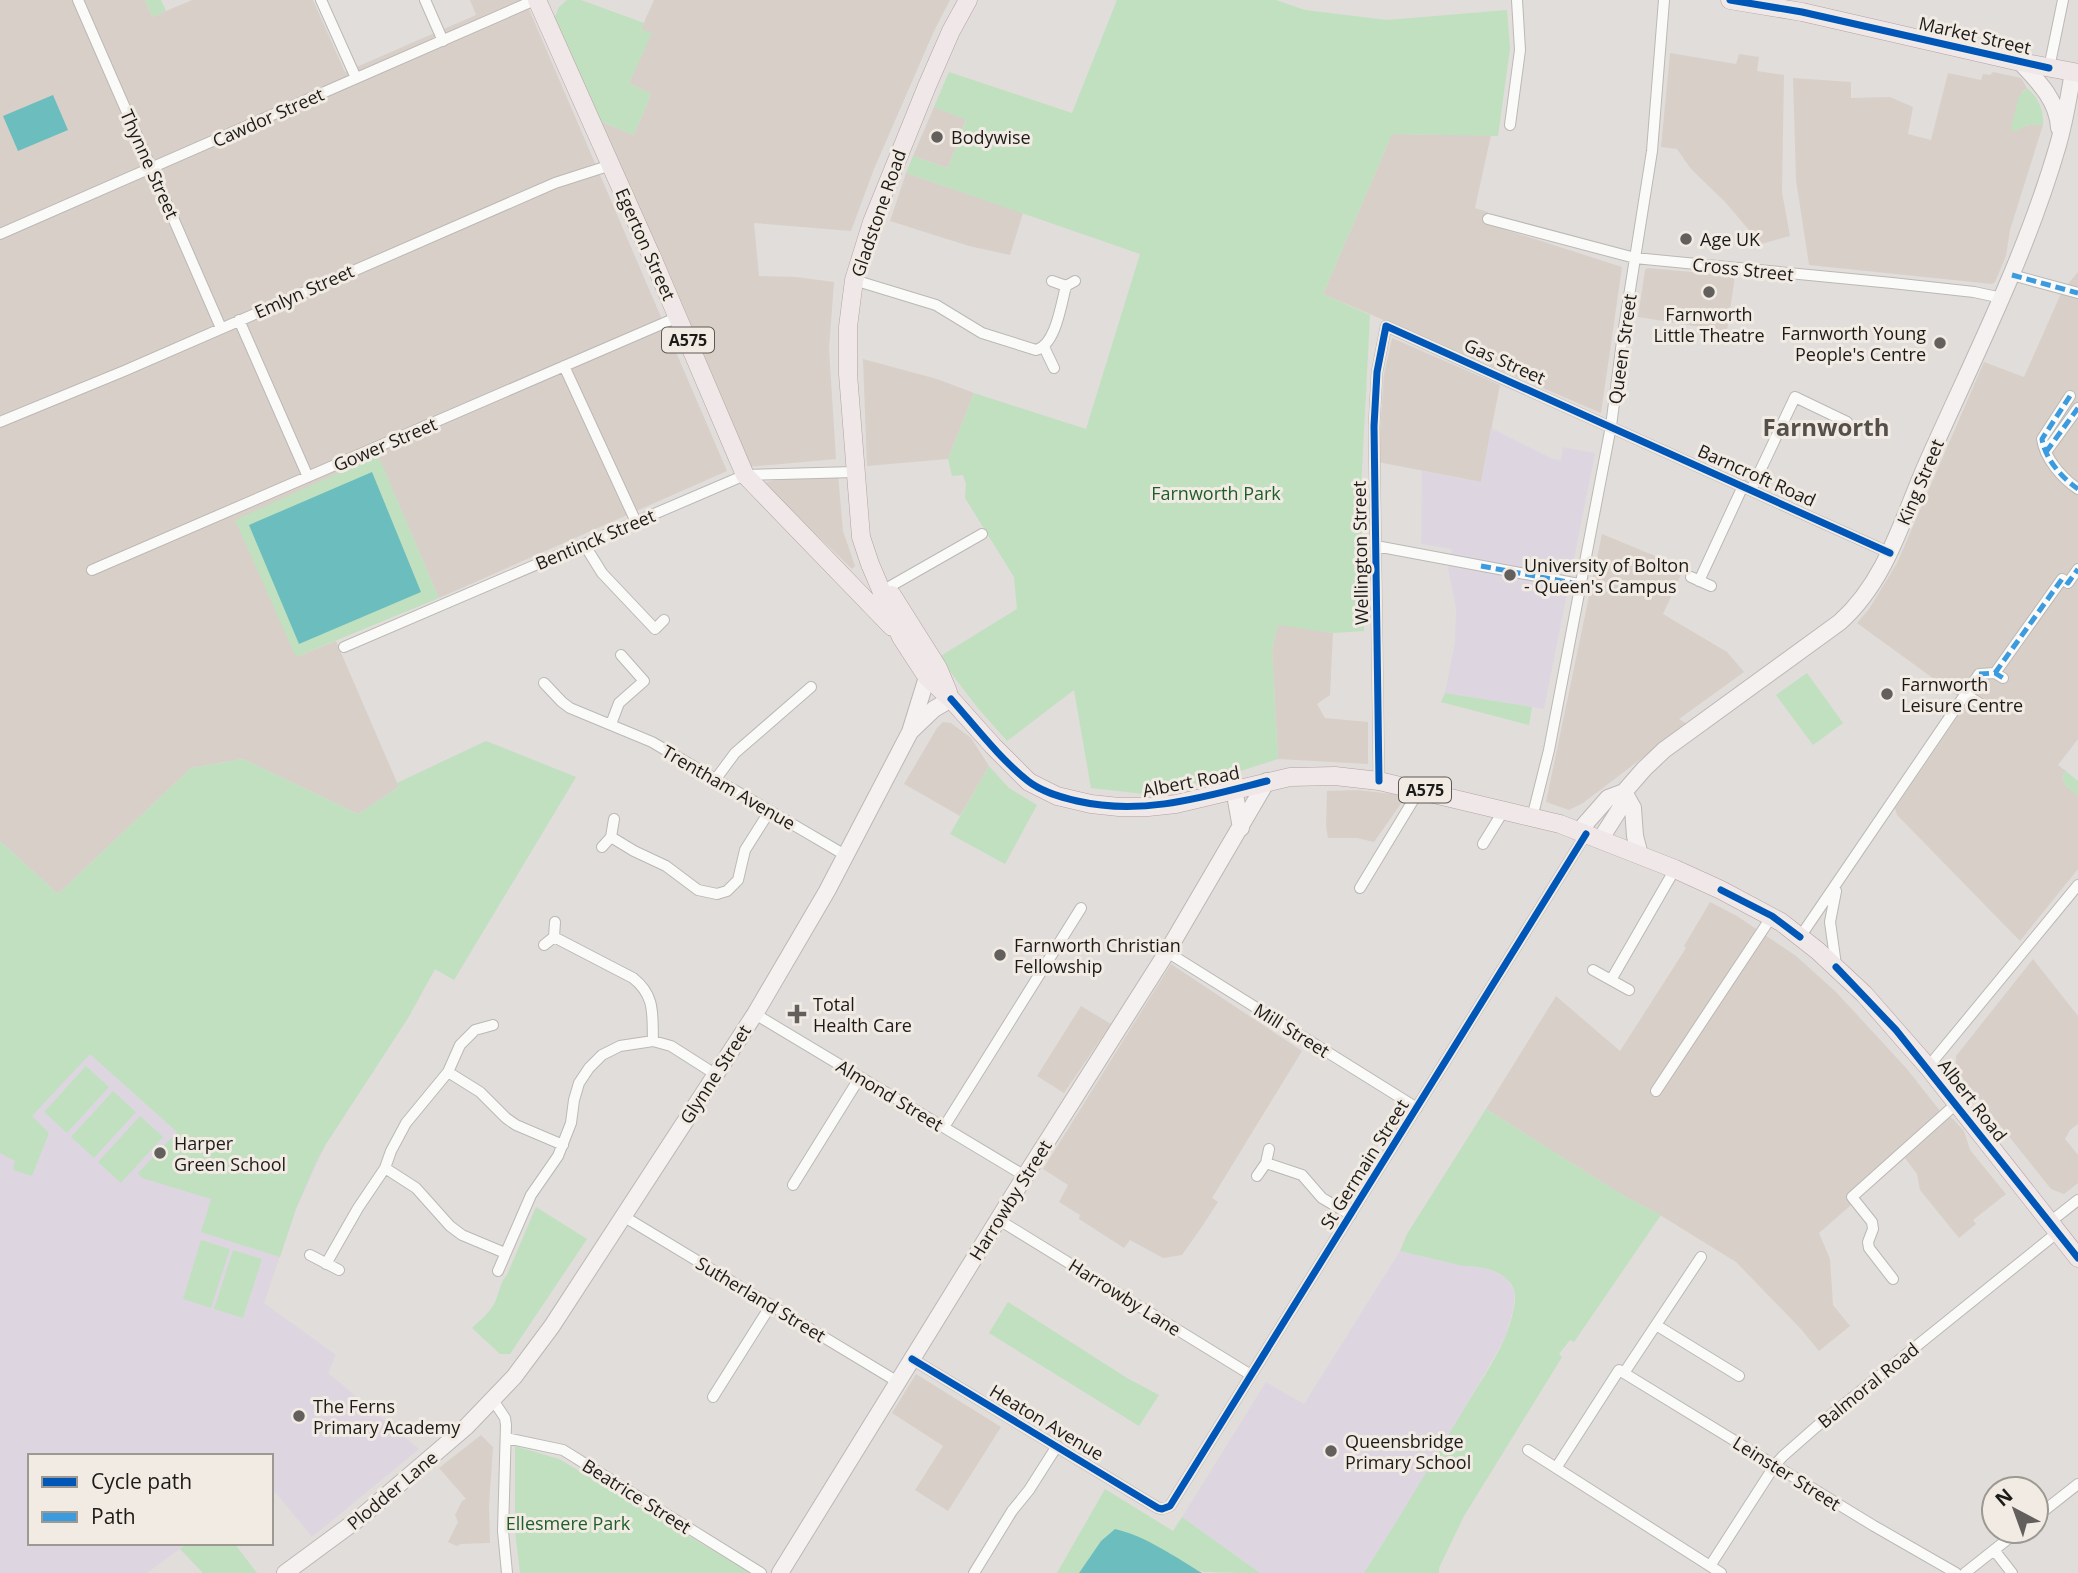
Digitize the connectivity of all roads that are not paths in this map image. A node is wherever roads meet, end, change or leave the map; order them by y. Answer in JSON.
{"nodes":[{"id":1,"x":78,"y":0,"type":"edge"},
{"id":2,"x":321,"y":0,"type":"edge"},
{"id":3,"x":425,"y":0,"type":"edge"},
{"id":4,"x":536,"y":0,"type":"edge"},
{"id":5,"x":968,"y":0,"type":"edge"},
{"id":6,"x":1517,"y":0,"type":"edge"},
{"id":7,"x":1664,"y":0,"type":"edge"},
{"id":8,"x":1730,"y":0,"type":"edge"},
{"id":9,"x":2063,"y":0,"type":"edge"},
{"id":10,"x":443,"y":41,"type":"junction"},
{"id":11,"x":2020,"y":62,"type":"junction"},
{"id":12,"x":2049,"y":68,"type":"junction"},
{"id":13,"x":2076,"y":72,"type":"edge"},
{"id":14,"x":356,"y":78,"type":"junction"},
{"id":15,"x":1510,"y":125,"type":"dead end"},
{"id":16,"x":2059,"y":141,"type":"junction"},
{"id":17,"x":611,"y":165,"type":"junction"},
{"id":18,"x":152,"y":167,"type":"junction"},
{"id":19,"x":1488,"y":219,"type":"dead end"},
{"id":20,"x":0,"y":234,"type":"edge"},
{"id":21,"x":1635,"y":258,"type":"junction"},
{"id":22,"x":2012,"y":275,"type":"junction"},
{"id":23,"x":854,"y":280,"type":"junction"},
{"id":24,"x":1052,"y":281,"type":"dead end"},
{"id":25,"x":2078,"y":293,"type":"edge"},
{"id":26,"x":2002,"y":298,"type":"junction"},
{"id":27,"x":678,"y":317,"type":"junction"},
{"id":28,"x":239,"y":320,"type":"junction"},
{"id":29,"x":1386,"y":326,"type":"joint"},
{"id":30,"x":221,"y":328,"type":"junction"},
{"id":31,"x":1044,"y":347,"type":"junction"},
{"id":32,"x":564,"y":366,"type":"junction"},
{"id":33,"x":1054,"y":368,"type":"dead end"},
{"id":34,"x":2070,"y":396,"type":"dead end"},
{"id":35,"x":2078,"y":408,"type":"edge"},
{"id":36,"x":0,"y":422,"type":"edge"},
{"id":37,"x":1847,"y":422,"type":"dead end"},
{"id":38,"x":1611,"y":426,"type":"junction"},
{"id":39,"x":2046,"y":452,"type":"junction"},
{"id":40,"x":855,"y":472,"type":"junction"},
{"id":41,"x":746,"y":475,"type":"junction"},
{"id":42,"x":308,"y":477,"type":"junction"},
{"id":43,"x":1747,"y":488,"type":"junction"},
{"id":44,"x":2078,"y":489,"type":"edge"},
{"id":45,"x":636,"y":522,"type":"junction"},
{"id":46,"x":982,"y":534,"type":"dead end"},
{"id":47,"x":584,"y":544,"type":"junction"},
{"id":48,"x":1376,"y":546,"type":"junction"},
{"id":49,"x":1890,"y":553,"type":"junction"},
{"id":50,"x":2078,"y":569,"type":"edge"},
{"id":51,"x":92,"y":570,"type":"dead end"},
{"id":52,"x":1579,"y":584,"type":"junction"},
{"id":53,"x":1711,"y":586,"type":"dead end"},
{"id":54,"x":885,"y":590,"type":"junction"},
{"id":55,"x":664,"y":620,"type":"dead end"},
{"id":56,"x":901,"y":637,"type":"junction"},
{"id":57,"x":344,"y":647,"type":"dead end"},
{"id":58,"x":621,"y":655,"type":"dead end"},
{"id":59,"x":927,"y":677,"type":"junction"},
{"id":60,"x":544,"y":682,"type":"dead end"},
{"id":61,"x":811,"y":687,"type":"dead end"},
{"id":62,"x":1965,"y":694,"type":"junction"},
{"id":63,"x":951,"y":699,"type":"junction"},
{"id":64,"x":1982,"y":705,"type":"dead end"},
{"id":65,"x":611,"y":724,"type":"junction"},
{"id":66,"x":910,"y":732,"type":"junction"},
{"id":67,"x":715,"y":780,"type":"junction"},
{"id":68,"x":1379,"y":780,"type":"junction"},
{"id":69,"x":1267,"y":781,"type":"junction"},
{"id":70,"x":1234,"y":789,"type":"junction"},
{"id":71,"x":1420,"y":789,"type":"junction"},
{"id":72,"x":1624,"y":792,"type":"junction"},
{"id":73,"x":1504,"y":810,"type":"junction"},
{"id":74,"x":769,"y":812,"type":"junction"},
{"id":75,"x":1532,"y":818,"type":"junction"},
{"id":76,"x":614,"y":819,"type":"dead end"},
{"id":77,"x":1241,"y":828,"type":"junction"},
{"id":78,"x":1588,"y":835,"type":"junction"},
{"id":79,"x":611,"y":836,"type":"junction"},
{"id":80,"x":1483,"y":844,"type":"dead end"},
{"id":81,"x":602,"y":847,"type":"dead end"},
{"id":82,"x":845,"y":855,"type":"junction"},
{"id":83,"x":1640,"y":855,"type":"junction"},
{"id":84,"x":1675,"y":869,"type":"junction"},
{"id":85,"x":1837,"y":885,"type":"junction"},
{"id":86,"x":2078,"y":886,"type":"edge"},
{"id":87,"x":1360,"y":888,"type":"dead end"},
{"id":88,"x":1080,"y":908,"type":"dead end"},
{"id":89,"x":1772,"y":916,"type":"junction"},
{"id":90,"x":555,"y":922,"type":"dead end"},
{"id":91,"x":554,"y":937,"type":"junction"},
{"id":92,"x":1800,"y":937,"type":"junction"},
{"id":93,"x":544,"y":945,"type":"dead end"},
{"id":94,"x":1167,"y":952,"type":"junction"},
{"id":95,"x":1836,"y":967,"type":"junction"},
{"id":96,"x":1593,"y":970,"type":"dead end"},
{"id":97,"x":1611,"y":980,"type":"junction"},
{"id":98,"x":1629,"y":990,"type":"dead end"},
{"id":99,"x":755,"y":1014,"type":"junction"},
{"id":100,"x":467,"y":1019,"type":"dead end"},
{"id":101,"x":493,"y":1025,"type":"dead end"},
{"id":102,"x":475,"y":1030,"type":"junction"},
{"id":103,"x":653,"y":1041,"type":"junction"},
{"id":104,"x":1928,"y":1068,"type":"junction"},
{"id":105,"x":448,"y":1072,"type":"junction"},
{"id":106,"x":715,"y":1074,"type":"junction"},
{"id":107,"x":860,"y":1077,"type":"junction"},
{"id":108,"x":1656,"y":1091,"type":"dead end"},
{"id":109,"x":1956,"y":1104,"type":"junction"},
{"id":110,"x":1416,"y":1108,"type":"junction"},
{"id":111,"x":944,"y":1128,"type":"junction"},
{"id":112,"x":563,"y":1145,"type":"junction"},
{"id":113,"x":1269,"y":1149,"type":"dead end"},
{"id":114,"x":1266,"y":1163,"type":"junction"},
{"id":115,"x":385,"y":1168,"type":"junction"},
{"id":116,"x":802,"y":1170,"type":"junction"},
{"id":117,"x":1024,"y":1176,"type":"junction"},
{"id":118,"x":1257,"y":1176,"type":"dead end"},
{"id":119,"x":814,"y":1177,"type":"dead end"},
{"id":120,"x":793,"y":1185,"type":"dead end"},
{"id":121,"x":2078,"y":1200,"type":"edge"},
{"id":122,"x":1350,"y":1215,"type":"junction"},
{"id":123,"x":623,"y":1216,"type":"junction"},
{"id":124,"x":999,"y":1220,"type":"junction"},
{"id":125,"x":2054,"y":1227,"type":"junction"},
{"id":126,"x":505,"y":1253,"type":"junction"},
{"id":127,"x":310,"y":1255,"type":"dead end"},
{"id":128,"x":1701,"y":1257,"type":"dead end"},
{"id":129,"x":2078,"y":1258,"type":"edge"},
{"id":130,"x":326,"y":1264,"type":"junction"},
{"id":131,"x":339,"y":1270,"type":"dead end"},
{"id":132,"x":498,"y":1271,"type":"dead end"},
{"id":133,"x":1894,"y":1279,"type":"dead end"},
{"id":134,"x":771,"y":1305,"type":"junction"},
{"id":135,"x":1656,"y":1325,"type":"junction"},
{"id":136,"x":912,"y":1359,"type":"junction"},
{"id":137,"x":1622,"y":1371,"type":"junction"},
{"id":138,"x":1251,"y":1375,"type":"junction"},
{"id":139,"x":1739,"y":1376,"type":"dead end"},
{"id":140,"x":898,"y":1382,"type":"junction"},
{"id":141,"x":713,"y":1398,"type":"dead end"},
{"id":142,"x":494,"y":1400,"type":"junction"},
{"id":143,"x":506,"y":1437,"type":"junction"},
{"id":144,"x":1057,"y":1446,"type":"junction"},
{"id":145,"x":1528,"y":1450,"type":"dead end"},
{"id":146,"x":1775,"y":1465,"type":"junction"},
{"id":147,"x":1556,"y":1468,"type":"junction"},
{"id":148,"x":2078,"y":1484,"type":"edge"},
{"id":149,"x":2050,"y":1506,"type":"edge"},
{"id":150,"x":1166,"y":1508,"type":"joint"},
{"id":151,"x":993,"y":1543,"type":"junction"},
{"id":152,"x":2000,"y":1545,"type":"edge"},
{"id":153,"x":1005,"y":1550,"type":"dead end"},
{"id":154,"x":1994,"y":1550,"type":"junction"},
{"id":155,"x":1710,"y":1566,"type":"junction"},
{"id":156,"x":285,"y":1573,"type":"edge"},
{"id":157,"x":507,"y":1573,"type":"edge"},
{"id":158,"x":761,"y":1573,"type":"edge"},
{"id":159,"x":780,"y":1573,"type":"edge"},
{"id":160,"x":974,"y":1573,"type":"edge"},
{"id":161,"x":1721,"y":1573,"type":"edge"},
{"id":162,"x":1956,"y":1573,"type":"edge"},
{"id":163,"x":1965,"y":1573,"type":"edge"},
{"id":164,"x":2012,"y":1573,"type":"edge"}],
"edges":[{"from":1,"to":18,"type":"street","name":"Thynne Street"},
{"from":2,"to":14,"type":"street"},
{"from":3,"to":10,"type":"street"},
{"from":4,"to":10,"type":"street","name":"Cawdor Street"},
{"from":4,"to":17,"type":"main road","name":"Egerton Street","number":"A575"},
{"from":5,"to":23,"type":"main road","name":"Gladstone Road","number":"A575"},
{"from":6,"to":15,"type":"street"},
{"from":7,"to":21,"type":"street","name":"Queen Street"},
{"from":8,"to":11,"type":"main road","name":"Market Street"},
{"from":9,"to":12,"type":"street"},
{"from":10,"to":14,"type":"street","name":"Cawdor Street"},
{"from":11,"to":12,"type":"main road","name":"Market Street"},
{"from":11,"to":16,"type":"street"},
{"from":12,"to":13,"type":"main road","name":"Market Street"},
{"from":13,"to":16,"type":"street","name":"King Street"},
{"from":14,"to":18,"type":"street","name":"Cawdor Street"},
{"from":16,"to":22,"type":"street","name":"King Street"},
{"from":17,"to":27,"type":"main road","name":"Egerton Street","number":"A575"},
{"from":17,"to":28,"type":"street","name":"Emlyn Street"},
{"from":18,"to":20,"type":"street","name":"Cawdor Street"},
{"from":18,"to":30,"type":"street","name":"Thynne Street"},
{"from":19,"to":21,"type":"street","name":"Cross Street"},
{"from":21,"to":26,"type":"street","name":"Cross Street"},
{"from":21,"to":38,"type":"street","name":"Queen Street"},
{"from":22,"to":25,"type":"street"},
{"from":22,"to":26,"type":"street","name":"King Street"},
{"from":23,"to":31,"type":"street"},
{"from":23,"to":40,"type":"main road","name":"Gladstone Road","number":"A575"},
{"from":24,"to":31,"type":"street"},
{"from":26,"to":49,"type":"street","name":"King Street"},
{"from":27,"to":32,"type":"street","name":"Gower Street"},
{"from":27,"to":41,"type":"main road","name":"Egerton Street","number":"A575"},
{"from":28,"to":30,"type":"street","name":"Emlyn Street"},
{"from":28,"to":42,"type":"street"},
{"from":29,"to":38,"type":"street","name":"Gas Street"},
{"from":29,"to":48,"type":"street","name":"Wellington Street"},
{"from":30,"to":36,"type":"street","name":"Emlyn Street"},
{"from":31,"to":33,"type":"street"},
{"from":32,"to":42,"type":"street","name":"Gower Street"},
{"from":32,"to":45,"type":"street"},
{"from":34,"to":39,"type":"street"},
{"from":35,"to":39,"type":"street"},
{"from":37,"to":43,"type":"street"},
{"from":38,"to":43,"type":"street","name":"Barncroft Road"},
{"from":38,"to":52,"type":"street","name":"Queen Street"},
{"from":39,"to":44,"type":"street"},
{"from":40,"to":41,"type":"street","name":"Bentinck Street"},
{"from":40,"to":54,"type":"main road","name":"Gladstone Road","number":"A575"},
{"from":41,"to":45,"type":"street","name":"Bentinck Street"},
{"from":41,"to":56,"type":"main road","name":"Egerton Street","number":"A575"},
{"from":42,"to":51,"type":"street","name":"Gower Street"},
{"from":43,"to":49,"type":"street","name":"Barncroft Road"},
{"from":43,"to":53,"type":"street"},
{"from":45,"to":47,"type":"street","name":"Bentinck Street"},
{"from":46,"to":54,"type":"street"},
{"from":47,"to":55,"type":"street"},
{"from":47,"to":57,"type":"street","name":"Bentinck Street"},
{"from":48,"to":52,"type":"street"},
{"from":48,"to":68,"type":"street","name":"Wellington Street"},
{"from":49,"to":72,"type":"street","name":"King Street"},
{"from":50,"to":62,"type":"street"},
{"from":52,"to":75,"type":"street","name":"Queen Street"},
{"from":54,"to":56,"type":"main road","name":"Gladstone Road","number":"A575"},
{"from":54,"to":63,"type":"main road","name":"Gladstone Road","number":"A575"},
{"from":56,"to":59,"type":"main road","number":"A575"},
{"from":58,"to":65,"type":"street"},
{"from":59,"to":63,"type":"main road","number":"A575"},
{"from":59,"to":66,"type":"street","name":"Glynne Street"},
{"from":60,"to":65,"type":"street","name":"Trentham Avenue"},
{"from":61,"to":67,"type":"street"},
{"from":62,"to":64,"type":"street"},
{"from":62,"to":85,"type":"street"},
{"from":63,"to":66,"type":"street","name":"Glynne Street"},
{"from":63,"to":70,"type":"main road","name":"Albert Road","number":"A575"},
{"from":65,"to":67,"type":"street","name":"Trentham Avenue"},
{"from":66,"to":82,"type":"street","name":"Glynne Street"},
{"from":67,"to":74,"type":"street","name":"Trentham Avenue"},
{"from":68,"to":69,"type":"main road","name":"Albert Road","number":"A575"},
{"from":68,"to":71,"type":"main road","name":"Albert Road","number":"A575"},
{"from":69,"to":70,"type":"main road","name":"Albert Road","number":"A575"},
{"from":69,"to":77,"type":"street","name":"Harrowby Street"},
{"from":70,"to":77,"type":"street"},
{"from":71,"to":73,"type":"main road","name":"Albert Road","number":"A575"},
{"from":71,"to":87,"type":"street"},
{"from":72,"to":78,"type":"street","name":"King Street"},
{"from":72,"to":78,"type":"street","name":"King Street"},
{"from":72,"to":83,"type":"street"},
{"from":73,"to":75,"type":"main road","name":"Albert Road","number":"A575"},
{"from":73,"to":80,"type":"street"},
{"from":74,"to":79,"type":"street"},
{"from":74,"to":82,"type":"street","name":"Trentham Avenue"},
{"from":75,"to":78,"type":"main road","name":"Albert Road","number":"A575"},
{"from":76,"to":79,"type":"street"},
{"from":77,"to":94,"type":"street","name":"Harrowby Street"},
{"from":78,"to":83,"type":"main road","name":"Albert Road","number":"A575"},
{"from":78,"to":110,"type":"street","name":"St Germain Street"},
{"from":79,"to":81,"type":"street"},
{"from":82,"to":99,"type":"street","name":"Glynne Street"},
{"from":83,"to":84,"type":"main road","name":"Albert Road","number":"A575"},
{"from":84,"to":89,"type":"main road","name":"Albert Road","number":"A575"},
{"from":84,"to":97,"type":"street"},
{"from":85,"to":92,"type":"street"},
{"from":85,"to":95,"type":"street"},
{"from":86,"to":104,"type":"street"},
{"from":88,"to":111,"type":"street"},
{"from":89,"to":92,"type":"main road","name":"Albert Road","number":"A575"},
{"from":89,"to":108,"type":"street"},
{"from":90,"to":91,"type":"street"},
{"from":91,"to":93,"type":"street"},
{"from":91,"to":103,"type":"street"},
{"from":92,"to":95,"type":"main road","name":"Albert Road","number":"A575"},
{"from":94,"to":110,"type":"street","name":"Mill Street"},
{"from":94,"to":117,"type":"street","name":"Harrowby Street"},
{"from":95,"to":104,"type":"main road","name":"Albert Road","number":"A575"},
{"from":96,"to":97,"type":"street"},
{"from":97,"to":98,"type":"street"},
{"from":99,"to":106,"type":"street","name":"Glynne Street"},
{"from":99,"to":107,"type":"street","name":"Almond Street"},
{"from":100,"to":102,"type":"street"},
{"from":101,"to":102,"type":"street"},
{"from":102,"to":105,"type":"street"},
{"from":103,"to":106,"type":"street"},
{"from":103,"to":112,"type":"street"},
{"from":104,"to":109,"type":"main road","name":"Albert Road","number":"A575"},
{"from":105,"to":112,"type":"street"},
{"from":105,"to":115,"type":"street"},
{"from":106,"to":123,"type":"street","name":"Glynne Street"},
{"from":107,"to":111,"type":"street","name":"Almond Street"},
{"from":107,"to":116,"type":"street"},
{"from":109,"to":125,"type":"main road","name":"Albert Road","number":"A575"},
{"from":109,"to":133,"type":"street"},
{"from":110,"to":122,"type":"street","name":"St Germain Street"},
{"from":111,"to":117,"type":"street","name":"Almond Street"},
{"from":112,"to":126,"type":"street"},
{"from":113,"to":114,"type":"street"},
{"from":114,"to":118,"type":"street"},
{"from":114,"to":122,"type":"street"},
{"from":115,"to":126,"type":"street"},
{"from":115,"to":130,"type":"street"},
{"from":116,"to":119,"type":"street"},
{"from":116,"to":120,"type":"street"},
{"from":117,"to":124,"type":"street","name":"Harrowby Street"},
{"from":121,"to":125,"type":"street","name":"Balmoral Road"},
{"from":122,"to":138,"type":"street","name":"St Germain Street"},
{"from":123,"to":134,"type":"street","name":"Sutherland Street"},
{"from":123,"to":142,"type":"street","name":"Glynne Street"},
{"from":124,"to":136,"type":"street","name":"Harrowby Street"},
{"from":124,"to":138,"type":"street","name":"Harrowby Lane"},
{"from":125,"to":129,"type":"main road","name":"Albert Road","number":"A575"},
{"from":125,"to":146,"type":"street","name":"Balmoral Road"},
{"from":126,"to":132,"type":"street"},
{"from":127,"to":130,"type":"street"},
{"from":128,"to":135,"type":"street"},
{"from":130,"to":131,"type":"street"},
{"from":134,"to":140,"type":"street","name":"Sutherland Street"},
{"from":134,"to":141,"type":"street"},
{"from":135,"to":137,"type":"street"},
{"from":135,"to":139,"type":"street"},
{"from":136,"to":140,"type":"street","name":"Harrowby Street"},
{"from":136,"to":144,"type":"street","name":"Heaton Avenue"},
{"from":137,"to":146,"type":"street","name":"Leinster Street"},
{"from":137,"to":147,"type":"street"},
{"from":138,"to":150,"type":"street","name":"St Germain Street"},
{"from":140,"to":159,"type":"street","name":"Harrowby Street"},
{"from":142,"to":143,"type":"street"},
{"from":142,"to":156,"type":"street","name":"Plodder Lane"},
{"from":143,"to":157,"type":"street"},
{"from":143,"to":158,"type":"street","name":"Beatrice Street"},
{"from":144,"to":150,"type":"street","name":"Heaton Avenue"},
{"from":144,"to":151,"type":"street"},
{"from":145,"to":147,"type":"street"},
{"from":146,"to":155,"type":"street","name":"Balmoral Road"},
{"from":146,"to":162,"type":"street","name":"Leinster Street"},
{"from":147,"to":155,"type":"street"},
{"from":148,"to":149,"type":"street"},
{"from":151,"to":153,"type":"street"},
{"from":151,"to":160,"type":"street"},
{"from":152,"to":154,"type":"street"},
{"from":154,"to":163,"type":"street"},
{"from":154,"to":164,"type":"street"},
{"from":155,"to":161,"type":"street"}]}
